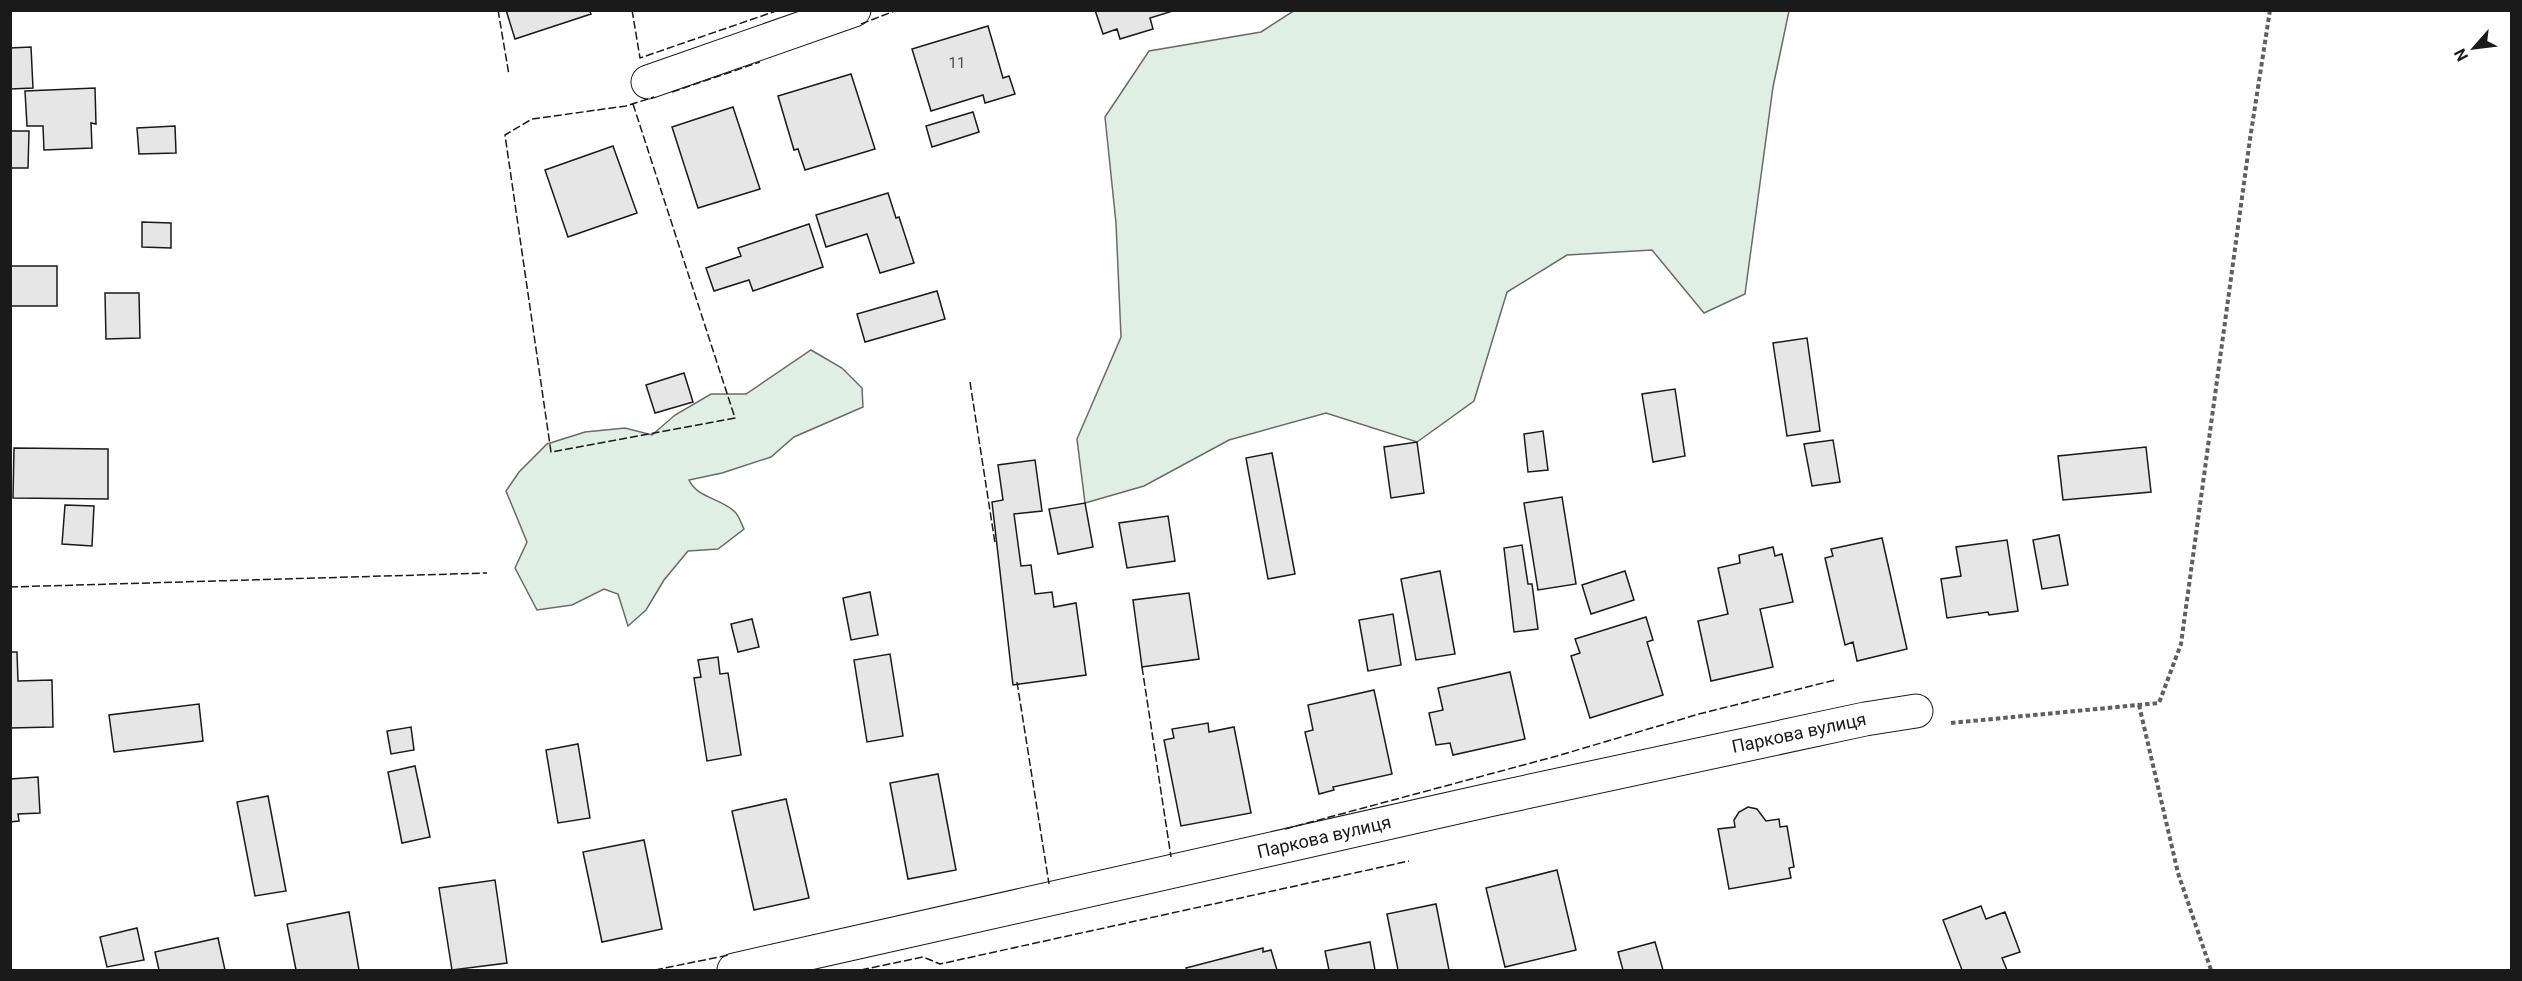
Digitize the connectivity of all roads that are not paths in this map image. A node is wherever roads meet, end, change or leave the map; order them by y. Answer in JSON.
{"nodes":[{"id":1,"x":854,"y":10,"type":"edge"},
{"id":2,"x":648,"y":82,"type":"dead end"},
{"id":3,"x":1916,"y":711,"type":"road end"},
{"id":4,"x":734,"y":970,"type":"edge"}],
"edges":[{"from":1,"to":2,"type":"street"},
{"from":3,"to":4,"type":"street","name":"Паркова вулиця"}]}
